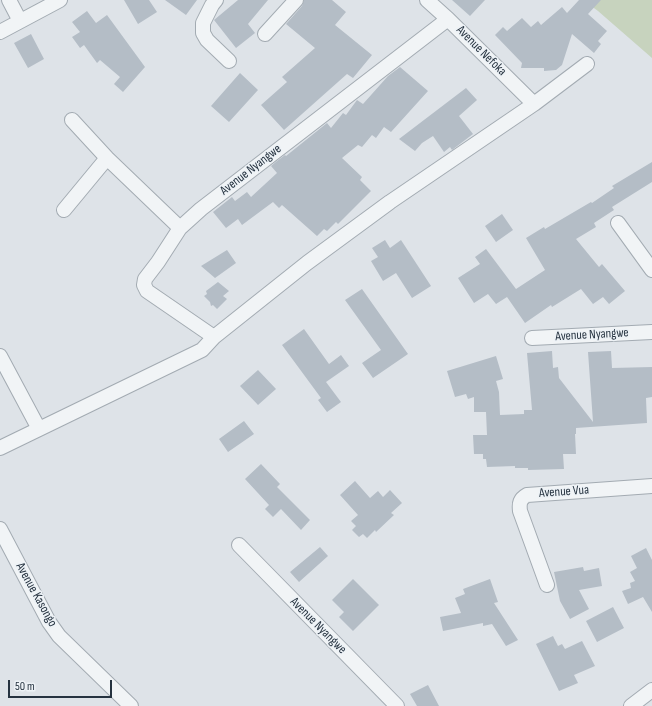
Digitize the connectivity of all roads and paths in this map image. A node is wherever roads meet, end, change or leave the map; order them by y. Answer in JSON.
{"nodes":[{"id":1,"x":9,"y":0,"type":"edge"},
{"id":2,"x":60,"y":0,"type":"edge"},
{"id":3,"x":216,"y":0,"type":"edge"},
{"id":4,"x":296,"y":0,"type":"edge"},
{"id":5,"x":427,"y":0,"type":"edge"},
{"id":6,"x":448,"y":19,"type":"junction"},
{"id":7,"x":20,"y":21,"type":"junction"},
{"id":8,"x":0,"y":32,"type":"edge"},
{"id":9,"x":266,"y":34,"type":"dead end"},
{"id":10,"x":229,"y":61,"type":"dead end"},
{"id":11,"x":587,"y":64,"type":"dead end"},
{"id":12,"x":534,"y":104,"type":"junction"},
{"id":13,"x":72,"y":120,"type":"dead end"},
{"id":14,"x":107,"y":158,"type":"junction"},
{"id":15,"x":64,"y":210,"type":"dead end"},
{"id":16,"x":618,"y":223,"type":"dead end"},
{"id":17,"x":180,"y":228,"type":"junction"},
{"id":18,"x":652,"y":270,"type":"edge"},
{"id":19,"x":652,"y":332,"type":"edge"},
{"id":20,"x":214,"y":337,"type":"junction"},
{"id":21,"x":532,"y":338,"type":"dead end"},
{"id":22,"x":0,"y":356,"type":"edge"},
{"id":23,"x":39,"y":429,"type":"junction"},
{"id":24,"x":0,"y":448,"type":"edge"},
{"id":25,"x":652,"y":486,"type":"edge"},
{"id":26,"x":0,"y":529,"type":"edge"},
{"id":27,"x":239,"y":545,"type":"dead end"},
{"id":28,"x":547,"y":585,"type":"dead end"},
{"id":29,"x":652,"y":690,"type":"edge"},
{"id":30,"x":131,"y":706,"type":"edge"},
{"id":31,"x":398,"y":706,"type":"edge"},
{"id":32,"x":631,"y":706,"type":"edge"}],
"edges":[{"from":1,"to":7,"type":"street"},
{"from":2,"to":7,"type":"street"},
{"from":3,"to":10,"type":"street"},
{"from":4,"to":9,"type":"street"},
{"from":5,"to":6,"type":"street","name":"Avenue Nefoka"},
{"from":6,"to":12,"type":"street","name":"Avenue Nefoka"},
{"from":6,"to":17,"type":"street","name":"Avenue Nyangwe"},
{"from":7,"to":8,"type":"street"},
{"from":11,"to":12,"type":"street"},
{"from":12,"to":20,"type":"street"},
{"from":13,"to":14,"type":"street"},
{"from":14,"to":15,"type":"street"},
{"from":14,"to":17,"type":"street"},
{"from":16,"to":18,"type":"street"},
{"from":17,"to":20,"type":"street","name":"Avenue Nyangwe"},
{"from":19,"to":21,"type":"street","name":"Avenue Nyangwe"},
{"from":20,"to":23,"type":"street"},
{"from":22,"to":23,"type":"street"},
{"from":23,"to":24,"type":"street"},
{"from":25,"to":28,"type":"street","name":"Avenue Vua"},
{"from":26,"to":30,"type":"street","name":"Avenue Kasongo"},
{"from":27,"to":31,"type":"street","name":"Avenue Nyangwe"},
{"from":29,"to":32,"type":"street"}]}
